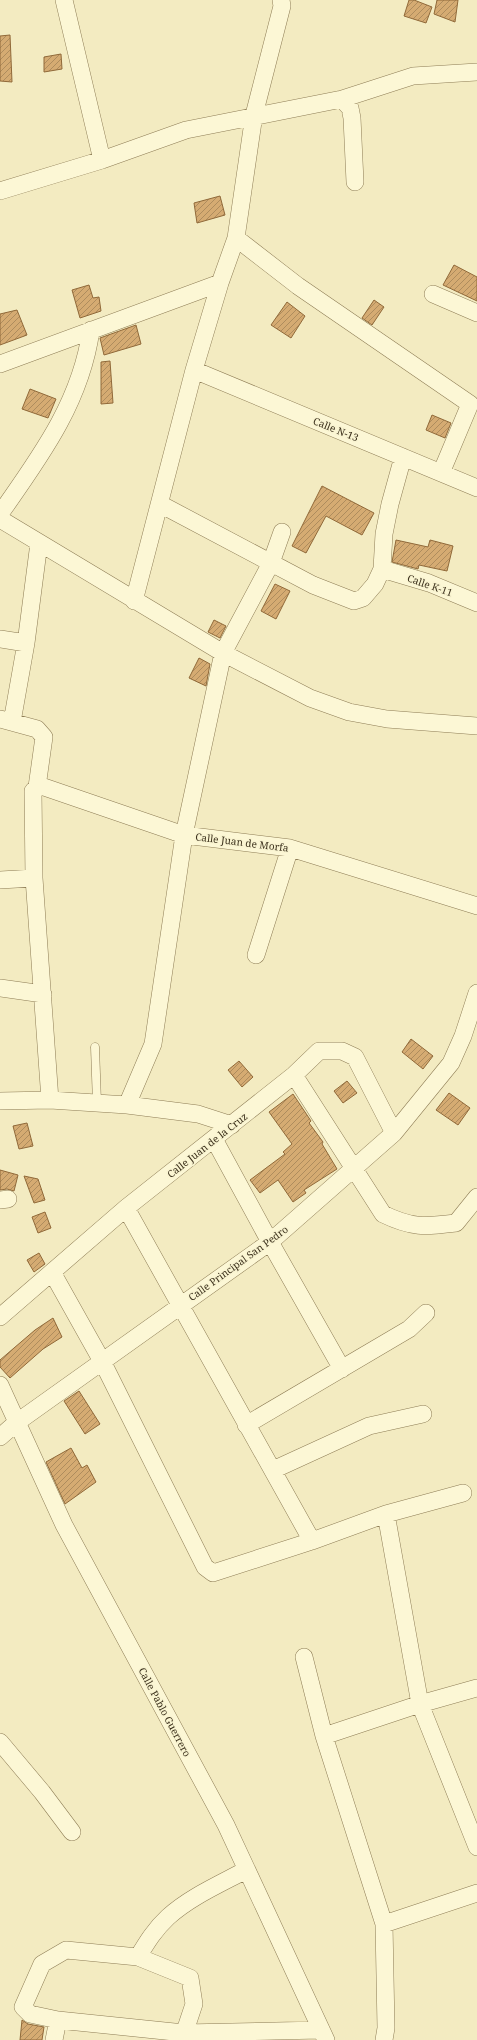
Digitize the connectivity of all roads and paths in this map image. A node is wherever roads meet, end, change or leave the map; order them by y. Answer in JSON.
{"nodes":[{"id":1,"x":64,"y":0,"type":"edge"},
{"id":2,"x":281,"y":0,"type":"edge"},
{"id":3,"x":477,"y":72,"type":"edge"},
{"id":4,"x":342,"y":99,"type":"junction"},
{"id":5,"x":254,"y":115,"type":"junction"},
{"id":6,"x":102,"y":160,"type":"junction"},
{"id":7,"x":355,"y":182,"type":"dead end"},
{"id":8,"x":0,"y":191,"type":"edge"},
{"id":9,"x":236,"y":238,"type":"junction"},
{"id":10,"x":220,"y":283,"type":"junction"},
{"id":11,"x":433,"y":294,"type":"dead end"},
{"id":12,"x":477,"y":313,"type":"edge"},
{"id":13,"x":91,"y":330,"type":"junction"},
{"id":14,"x":0,"y":364,"type":"edge"},
{"id":15,"x":194,"y":370,"type":"junction"},
{"id":16,"x":403,"y":457,"type":"junction"},
{"id":17,"x":441,"y":473,"type":"junction"},
{"id":18,"x":477,"y":488,"type":"edge"},
{"id":19,"x":160,"y":504,"type":"junction"},
{"id":20,"x":0,"y":514,"type":"edge"},
{"id":21,"x":0,"y":519,"type":"edge"},
{"id":22,"x":282,"y":532,"type":"dead end"},
{"id":23,"x":39,"y":543,"type":"junction"},
{"id":24,"x":272,"y":563,"type":"junction"},
{"id":25,"x":382,"y":570,"type":"junction"},
{"id":26,"x":134,"y":601,"type":"junction"},
{"id":27,"x":477,"y":603,"type":"edge"},
{"id":28,"x":0,"y":639,"type":"edge"},
{"id":29,"x":26,"y":644,"type":"junction"},
{"id":30,"x":223,"y":652,"type":"junction"},
{"id":31,"x":6,"y":721,"type":"edge"},
{"id":32,"x":477,"y":726,"type":"edge"},
{"id":33,"x":35,"y":789,"type":"junction"},
{"id":34,"x":184,"y":835,"type":"junction"},
{"id":35,"x":290,"y":848,"type":"junction"},
{"id":36,"x":34,"y":878,"type":"junction"},
{"id":37,"x":0,"y":880,"type":"edge"},
{"id":38,"x":477,"y":906,"type":"edge"},
{"id":39,"x":256,"y":955,"type":"dead end"},
{"id":40,"x":0,"y":988,"type":"edge"},
{"id":41,"x":477,"y":993,"type":"edge"},
{"id":42,"x":43,"y":994,"type":"junction"},
{"id":43,"x":95,"y":1047,"type":"dead end"},
{"id":44,"x":294,"y":1075,"type":"junction"},
{"id":45,"x":0,"y":1100,"type":"edge"},
{"id":46,"x":50,"y":1100,"type":"junction"},
{"id":47,"x":97,"y":1103,"type":"junction"},
{"id":48,"x":127,"y":1105,"type":"junction"},
{"id":49,"x":232,"y":1125,"type":"junction"},
{"id":50,"x":394,"y":1133,"type":"junction"},
{"id":51,"x":214,"y":1139,"type":"junction"},
{"id":52,"x":354,"y":1170,"type":"junction"},
{"id":53,"x":477,"y":1197,"type":"edge"},
{"id":54,"x":126,"y":1208,"type":"junction"},
{"id":55,"x":270,"y":1242,"type":"junction"},
{"id":56,"x":52,"y":1272,"type":"junction"},
{"id":57,"x":180,"y":1306,"type":"junction"},
{"id":58,"x":426,"y":1314,"type":"dead end"},
{"id":59,"x":0,"y":1317,"type":"edge"},
{"id":60,"x":103,"y":1363,"type":"junction"},
{"id":61,"x":342,"y":1369,"type":"junction"},
{"id":62,"x":0,"y":1385,"type":"edge"},
{"id":63,"x":423,"y":1414,"type":"dead end"},
{"id":64,"x":16,"y":1423,"type":"junction"},
{"id":65,"x":246,"y":1424,"type":"junction"},
{"id":66,"x":0,"y":1437,"type":"edge"},
{"id":67,"x":274,"y":1470,"type":"junction"},
{"id":68,"x":463,"y":1493,"type":"dead end"},
{"id":69,"x":386,"y":1514,"type":"junction"},
{"id":70,"x":312,"y":1541,"type":"junction"},
{"id":71,"x":304,"y":1657,"type":"dead end"},
{"id":72,"x":477,"y":1688,"type":"edge"},
{"id":73,"x":420,"y":1704,"type":"junction"},
{"id":74,"x":324,"y":1736,"type":"junction"},
{"id":75,"x":0,"y":1742,"type":"edge"},
{"id":76,"x":72,"y":1832,"type":"dead end"},
{"id":77,"x":477,"y":1846,"type":"edge"},
{"id":78,"x":246,"y":1870,"type":"junction"},
{"id":79,"x":477,"y":1893,"type":"edge"},
{"id":80,"x":384,"y":1924,"type":"junction"},
{"id":81,"x":138,"y":1957,"type":"junction"},
{"id":82,"x":58,"y":2020,"type":"junction"},
{"id":83,"x":323,"y":2035,"type":"edge"},
{"id":84,"x":183,"y":2036,"type":"edge"},
{"id":85,"x":54,"y":2040,"type":"edge"},
{"id":86,"x":384,"y":2040,"type":"edge"}],
"edges":[{"from":1,"to":6,"type":"street"},
{"from":2,"to":5,"type":"street"},
{"from":3,"to":4,"type":"street"},
{"from":4,"to":5,"type":"street"},
{"from":4,"to":7,"type":"street"},
{"from":5,"to":6,"type":"street"},
{"from":5,"to":9,"type":"street"},
{"from":6,"to":8,"type":"street"},
{"from":9,"to":10,"type":"street"},
{"from":9,"to":17,"type":"street"},
{"from":10,"to":13,"type":"street"},
{"from":10,"to":15,"type":"street"},
{"from":11,"to":12,"type":"street"},
{"from":13,"to":14,"type":"street"},
{"from":13,"to":20,"type":"street"},
{"from":15,"to":16,"type":"street","name":"Calle N-13"},
{"from":15,"to":19,"type":"street"},
{"from":16,"to":17,"type":"street","name":"Calle N-13"},
{"from":16,"to":25,"type":"street"},
{"from":17,"to":18,"type":"street","name":"Calle N-13"},
{"from":19,"to":24,"type":"street"},
{"from":19,"to":26,"type":"street"},
{"from":21,"to":23,"type":"street"},
{"from":22,"to":24,"type":"street"},
{"from":23,"to":26,"type":"street"},
{"from":23,"to":29,"type":"street"},
{"from":24,"to":25,"type":"street"},
{"from":24,"to":30,"type":"street"},
{"from":25,"to":27,"type":"street","name":"Calle K-11"},
{"from":26,"to":30,"type":"street"},
{"from":28,"to":29,"type":"street"},
{"from":29,"to":31,"type":"street"},
{"from":30,"to":32,"type":"street"},
{"from":30,"to":34,"type":"street"},
{"from":31,"to":33,"type":"street"},
{"from":33,"to":34,"type":"street","name":"Calle Juan de Morfa"},
{"from":33,"to":36,"type":"street"},
{"from":34,"to":35,"type":"street","name":"Calle Juan de Morfa"},
{"from":34,"to":48,"type":"street"},
{"from":35,"to":38,"type":"street","name":"Calle Juan de Morfa"},
{"from":35,"to":39,"type":"street"},
{"from":36,"to":37,"type":"street"},
{"from":36,"to":42,"type":"street"},
{"from":40,"to":42,"type":"street"},
{"from":41,"to":50,"type":"street","name":"Calle Principal San Pedro"},
{"from":42,"to":46,"type":"street"},
{"from":43,"to":47,"type":"lane"},
{"from":44,"to":49,"type":"street","name":"Calle Juan de la Cruz"},
{"from":44,"to":50,"type":"street","name":"Calle Juan de la Cruz"},
{"from":44,"to":52,"type":"street"},
{"from":45,"to":46,"type":"street"},
{"from":46,"to":47,"type":"street"},
{"from":47,"to":48,"type":"street"},
{"from":48,"to":49,"type":"street"},
{"from":49,"to":51,"type":"street","name":"Calle Juan de la Cruz"},
{"from":50,"to":52,"type":"street","name":"Calle Principal San Pedro"},
{"from":51,"to":54,"type":"street","name":"Calle Juan de la Cruz"},
{"from":51,"to":55,"type":"street"},
{"from":52,"to":53,"type":"street"},
{"from":52,"to":55,"type":"street","name":"Calle Principal San Pedro"},
{"from":54,"to":56,"type":"street","name":"Calle Juan de la Cruz"},
{"from":54,"to":57,"type":"street"},
{"from":55,"to":57,"type":"street","name":"Calle Principal San Pedro"},
{"from":55,"to":61,"type":"street"},
{"from":56,"to":59,"type":"street","name":"Calle Juan de la Cruz"},
{"from":56,"to":60,"type":"street"},
{"from":57,"to":60,"type":"street","name":"Calle Principal San Pedro"},
{"from":57,"to":65,"type":"street"},
{"from":58,"to":61,"type":"street"},
{"from":60,"to":64,"type":"street","name":"Calle Principal San Pedro"},
{"from":60,"to":70,"type":"street"},
{"from":61,"to":65,"type":"street"},
{"from":62,"to":64,"type":"street","name":"Calle Pablo Guerrero"},
{"from":63,"to":67,"type":"street"},
{"from":64,"to":66,"type":"street","name":"Calle Principal San Pedro"},
{"from":64,"to":78,"type":"street","name":"Calle Pablo Guerrero"},
{"from":65,"to":67,"type":"street"},
{"from":67,"to":70,"type":"street"},
{"from":68,"to":69,"type":"street"},
{"from":69,"to":70,"type":"street"},
{"from":69,"to":73,"type":"street"},
{"from":71,"to":74,"type":"street"},
{"from":72,"to":73,"type":"street"},
{"from":73,"to":74,"type":"street"},
{"from":73,"to":77,"type":"street"},
{"from":74,"to":80,"type":"street"},
{"from":75,"to":76,"type":"street"},
{"from":78,"to":81,"type":"street"},
{"from":78,"to":83,"type":"street","name":"Calle Pablo Guerrero"},
{"from":79,"to":80,"type":"street"},
{"from":80,"to":86,"type":"street"},
{"from":81,"to":82,"type":"street"},
{"from":81,"to":84,"type":"street"},
{"from":82,"to":84,"type":"street"},
{"from":82,"to":85,"type":"street"},
{"from":83,"to":84,"type":"street"}]}
